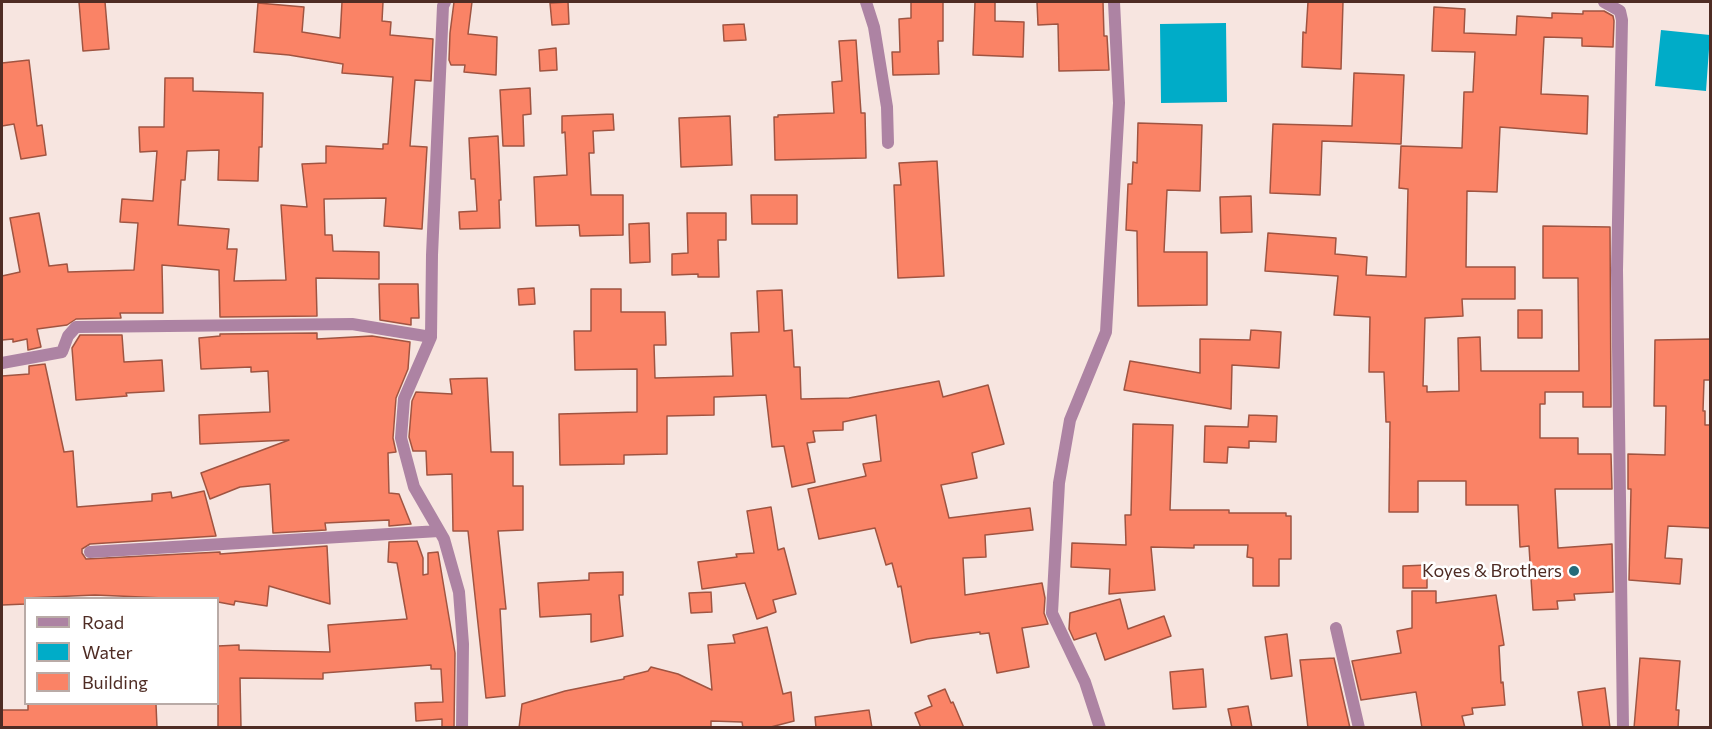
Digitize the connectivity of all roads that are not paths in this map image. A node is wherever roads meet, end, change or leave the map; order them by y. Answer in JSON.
{"nodes":[{"id":1,"x":445,"y":2,"type":"edge"},
{"id":2,"x":866,"y":2,"type":"edge"},
{"id":3,"x":1113,"y":2,"type":"edge"},
{"id":4,"x":1604,"y":2,"type":"edge"},
{"id":5,"x":888,"y":143,"type":"dead end"},
{"id":6,"x":431,"y":337,"type":"junction"},
{"id":7,"x":2,"y":363,"type":"edge"},
{"id":8,"x":439,"y":531,"type":"junction"},
{"id":9,"x":90,"y":552,"type":"dead end"},
{"id":10,"x":1335,"y":628,"type":"dead end"},
{"id":11,"x":462,"y":728,"type":"edge"},
{"id":12,"x":1100,"y":728,"type":"edge"},
{"id":13,"x":1359,"y":728,"type":"edge"},
{"id":14,"x":1623,"y":728,"type":"edge"}],
"edges":[{"from":1,"to":6,"type":"street"},
{"from":2,"to":5,"type":"street"},
{"from":3,"to":12,"type":"street"},
{"from":4,"to":14,"type":"street"},
{"from":6,"to":7,"type":"street"},
{"from":6,"to":8,"type":"street"},
{"from":8,"to":9,"type":"street"},
{"from":8,"to":11,"type":"street"},
{"from":10,"to":13,"type":"street"}]}
